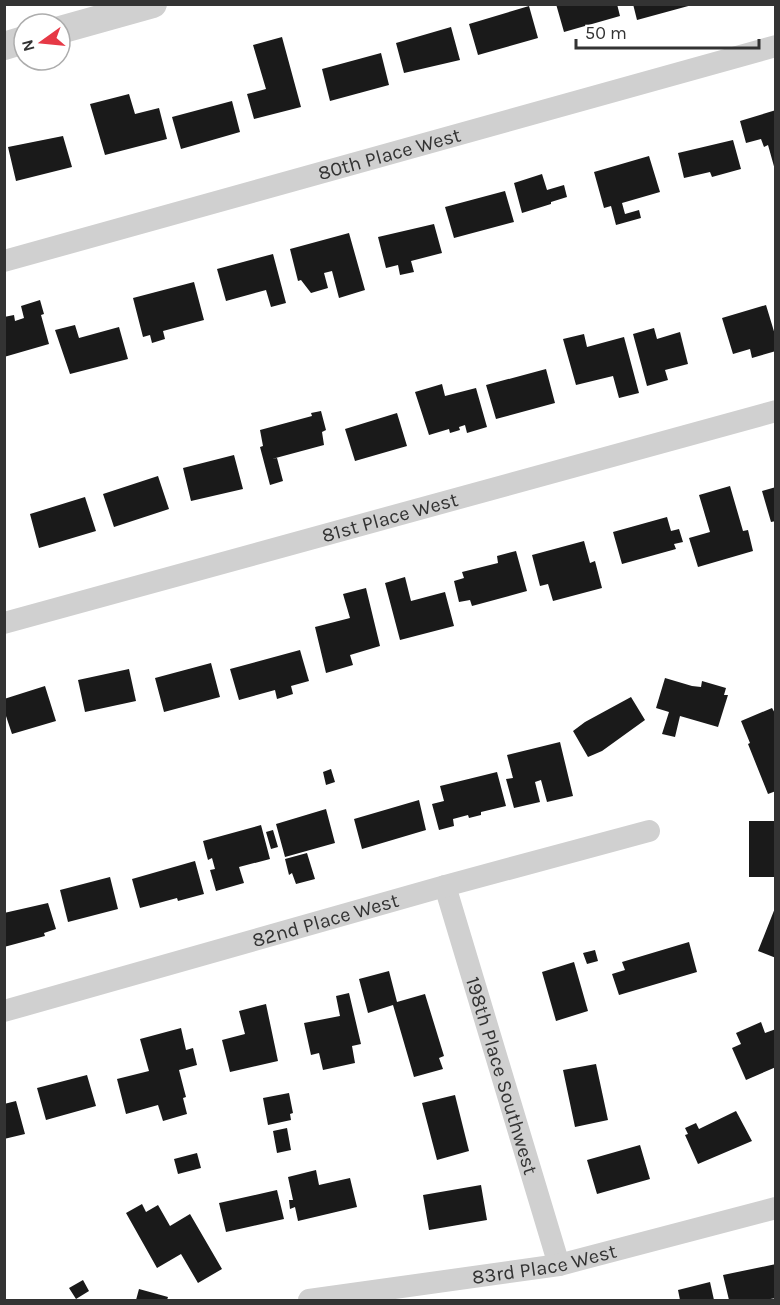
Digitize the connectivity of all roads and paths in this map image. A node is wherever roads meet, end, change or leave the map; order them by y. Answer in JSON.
{"nodes":[{"id":1,"x":153,"y":4,"type":"edge"},
{"id":2,"x":89,"y":13,"type":"edge"},
{"id":3,"x":72,"y":23,"type":"edge"},
{"id":4,"x":776,"y":46,"type":"edge"},
{"id":5,"x":4,"y":261,"type":"edge"},
{"id":6,"x":776,"y":411,"type":"edge"},
{"id":7,"x":4,"y":623,"type":"edge"},
{"id":8,"x":649,"y":831,"type":"dead end"},
{"id":9,"x":445,"y":886,"type":"junction"},
{"id":10,"x":4,"y":1011,"type":"edge"},
{"id":11,"x":776,"y":1208,"type":"edge"},
{"id":12,"x":559,"y":1265,"type":"junction"},
{"id":13,"x":309,"y":1300,"type":"edge"}],
"edges":[{"from":1,"to":2,"type":"street"},
{"from":2,"to":3,"type":"street"},
{"from":4,"to":5,"type":"street","name":"80th Place West"},
{"from":6,"to":7,"type":"street","name":"81st Place West"},
{"from":8,"to":9,"type":"street","name":"82nd Place West"},
{"from":9,"to":10,"type":"street","name":"82nd Place West"},
{"from":9,"to":12,"type":"street","name":"198th Place Southwest"},
{"from":11,"to":12,"type":"street","name":"83rd Place West"},
{"from":12,"to":13,"type":"street","name":"83rd Place West"}]}
